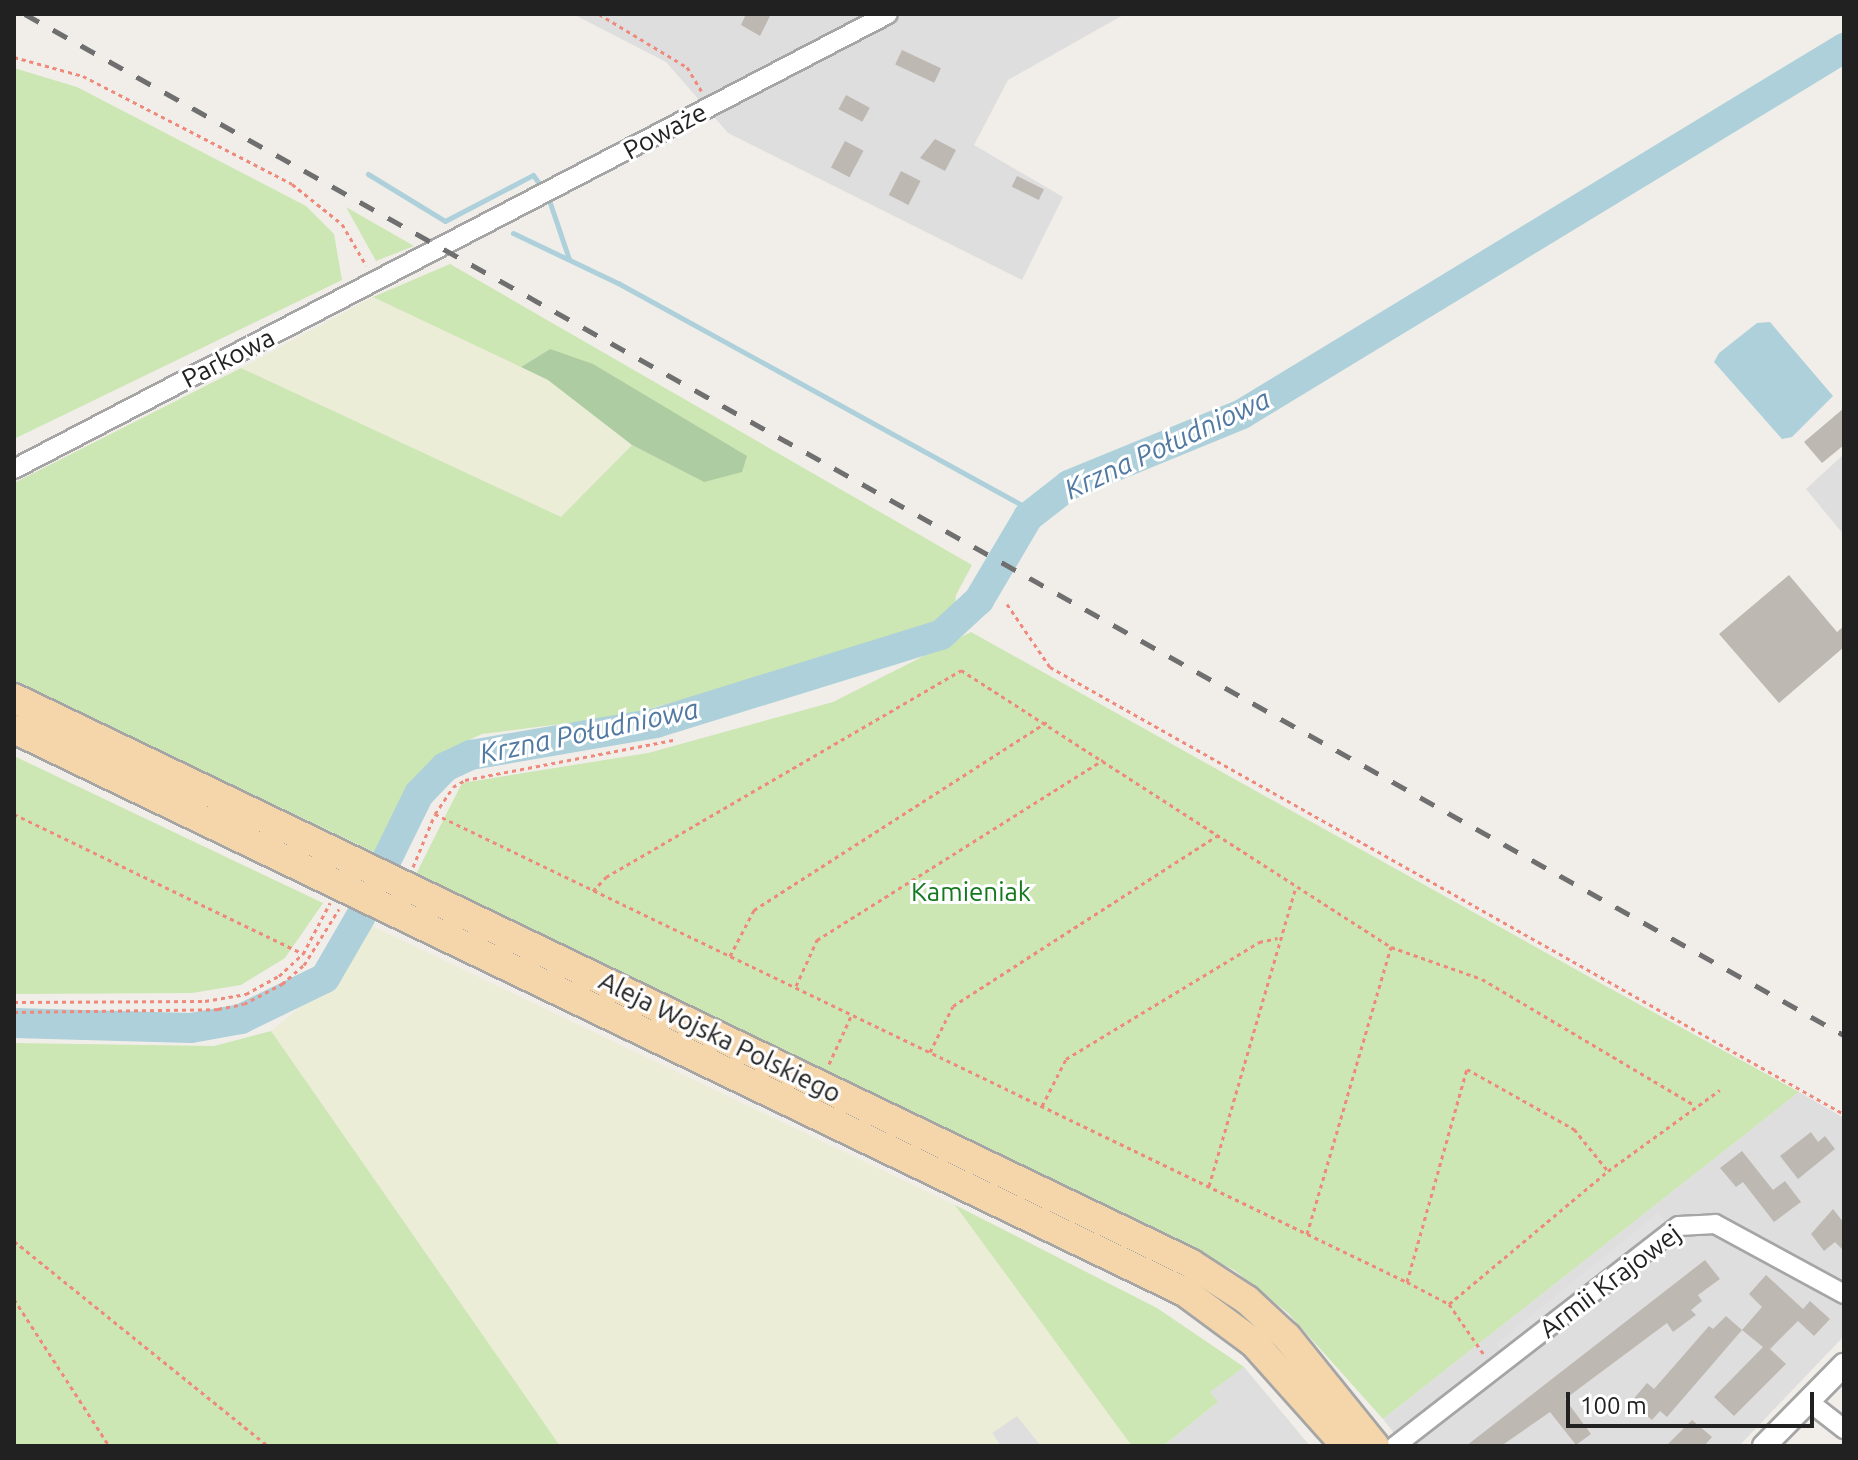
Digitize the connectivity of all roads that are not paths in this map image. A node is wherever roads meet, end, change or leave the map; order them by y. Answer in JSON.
{"nodes":[{"id":1,"x":888,"y":14,"type":"edge"},
{"id":2,"x":442,"y":248,"type":"joint"},
{"id":3,"x":14,"y":469,"type":"edge"},
{"id":4,"x":14,"y":698,"type":"edge"},
{"id":5,"x":14,"y":729,"type":"edge"},
{"id":6,"x":1844,"y":1294,"type":"edge"},
{"id":7,"x":1844,"y":1365,"type":"edge"},
{"id":8,"x":1808,"y":1401,"type":"junction"},
{"id":9,"x":1844,"y":1429,"type":"edge"},
{"id":10,"x":1346,"y":1446,"type":"edge"},
{"id":11,"x":1375,"y":1446,"type":"edge"},
{"id":12,"x":1395,"y":1446,"type":"edge"},
{"id":13,"x":1764,"y":1446,"type":"edge"}],
"edges":[{"from":1,"to":2,"type":"street","name":"Poważe"},
{"from":2,"to":3,"type":"street","name":"Parkowa"},
{"from":4,"to":11,"type":"main road","name":"Aleja Wojska Polskiego"},
{"from":5,"to":10,"type":"main road","name":"Aleja Wojska Polskiego"},
{"from":6,"to":12,"type":"street","name":"Armii Krajowej"},
{"from":7,"to":8,"type":"street"},
{"from":8,"to":9,"type":"street"},
{"from":8,"to":13,"type":"street"}]}
